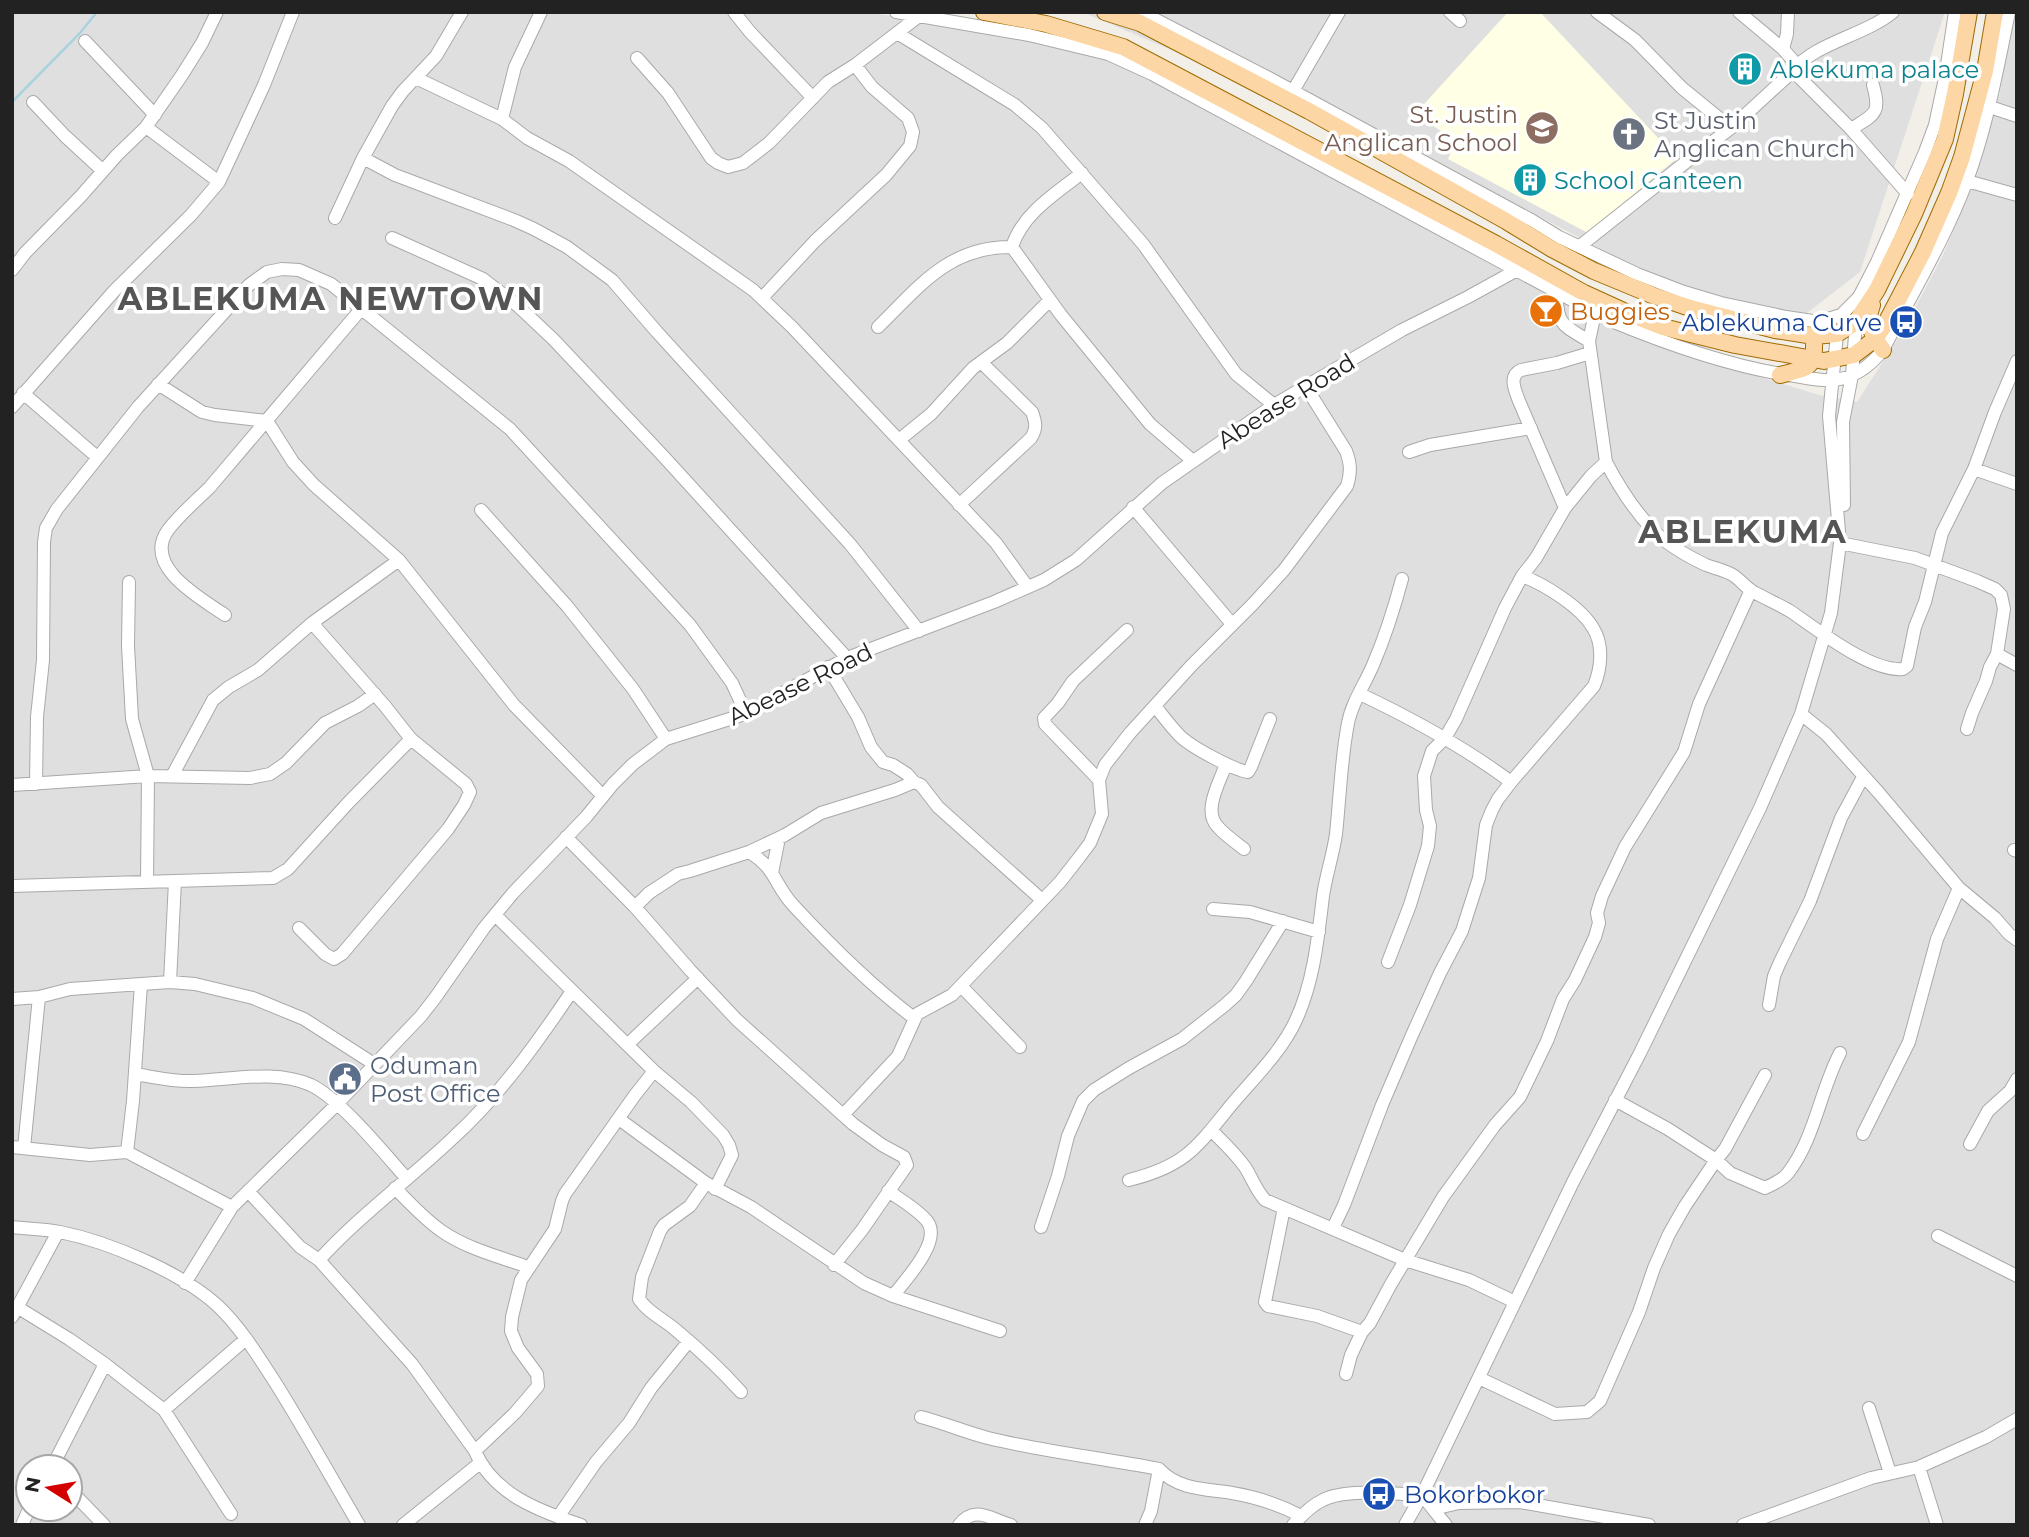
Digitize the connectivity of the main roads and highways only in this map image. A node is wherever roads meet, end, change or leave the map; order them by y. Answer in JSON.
{"nodes":[{"id":1,"x":984,"y":12,"type":"edge"},
{"id":2,"x":1105,"y":12,"type":"edge"},
{"id":3,"x":1969,"y":12,"type":"edge"},
{"id":4,"x":1997,"y":23,"type":"edge"},
{"id":5,"x":1877,"y":290,"type":"junction"},
{"id":6,"x":1814,"y":337,"type":"junction"},
{"id":7,"x":1879,"y":344,"type":"junction"},
{"id":8,"x":1813,"y":360,"type":"junction"},
{"id":9,"x":1780,"y":375,"type":"road end"}],
"edges":[{"from":1,"to":8,"type":"main road"},
{"from":2,"to":6,"type":"main road"},
{"from":3,"to":5,"type":"main road"},
{"from":4,"to":7,"type":"main road"},
{"from":5,"to":6,"type":"main road"},
{"from":5,"to":7,"type":"main road"},
{"from":6,"to":8,"type":"main road"},
{"from":7,"to":8,"type":"main road"},
{"from":8,"to":9,"type":"main road"}]}
